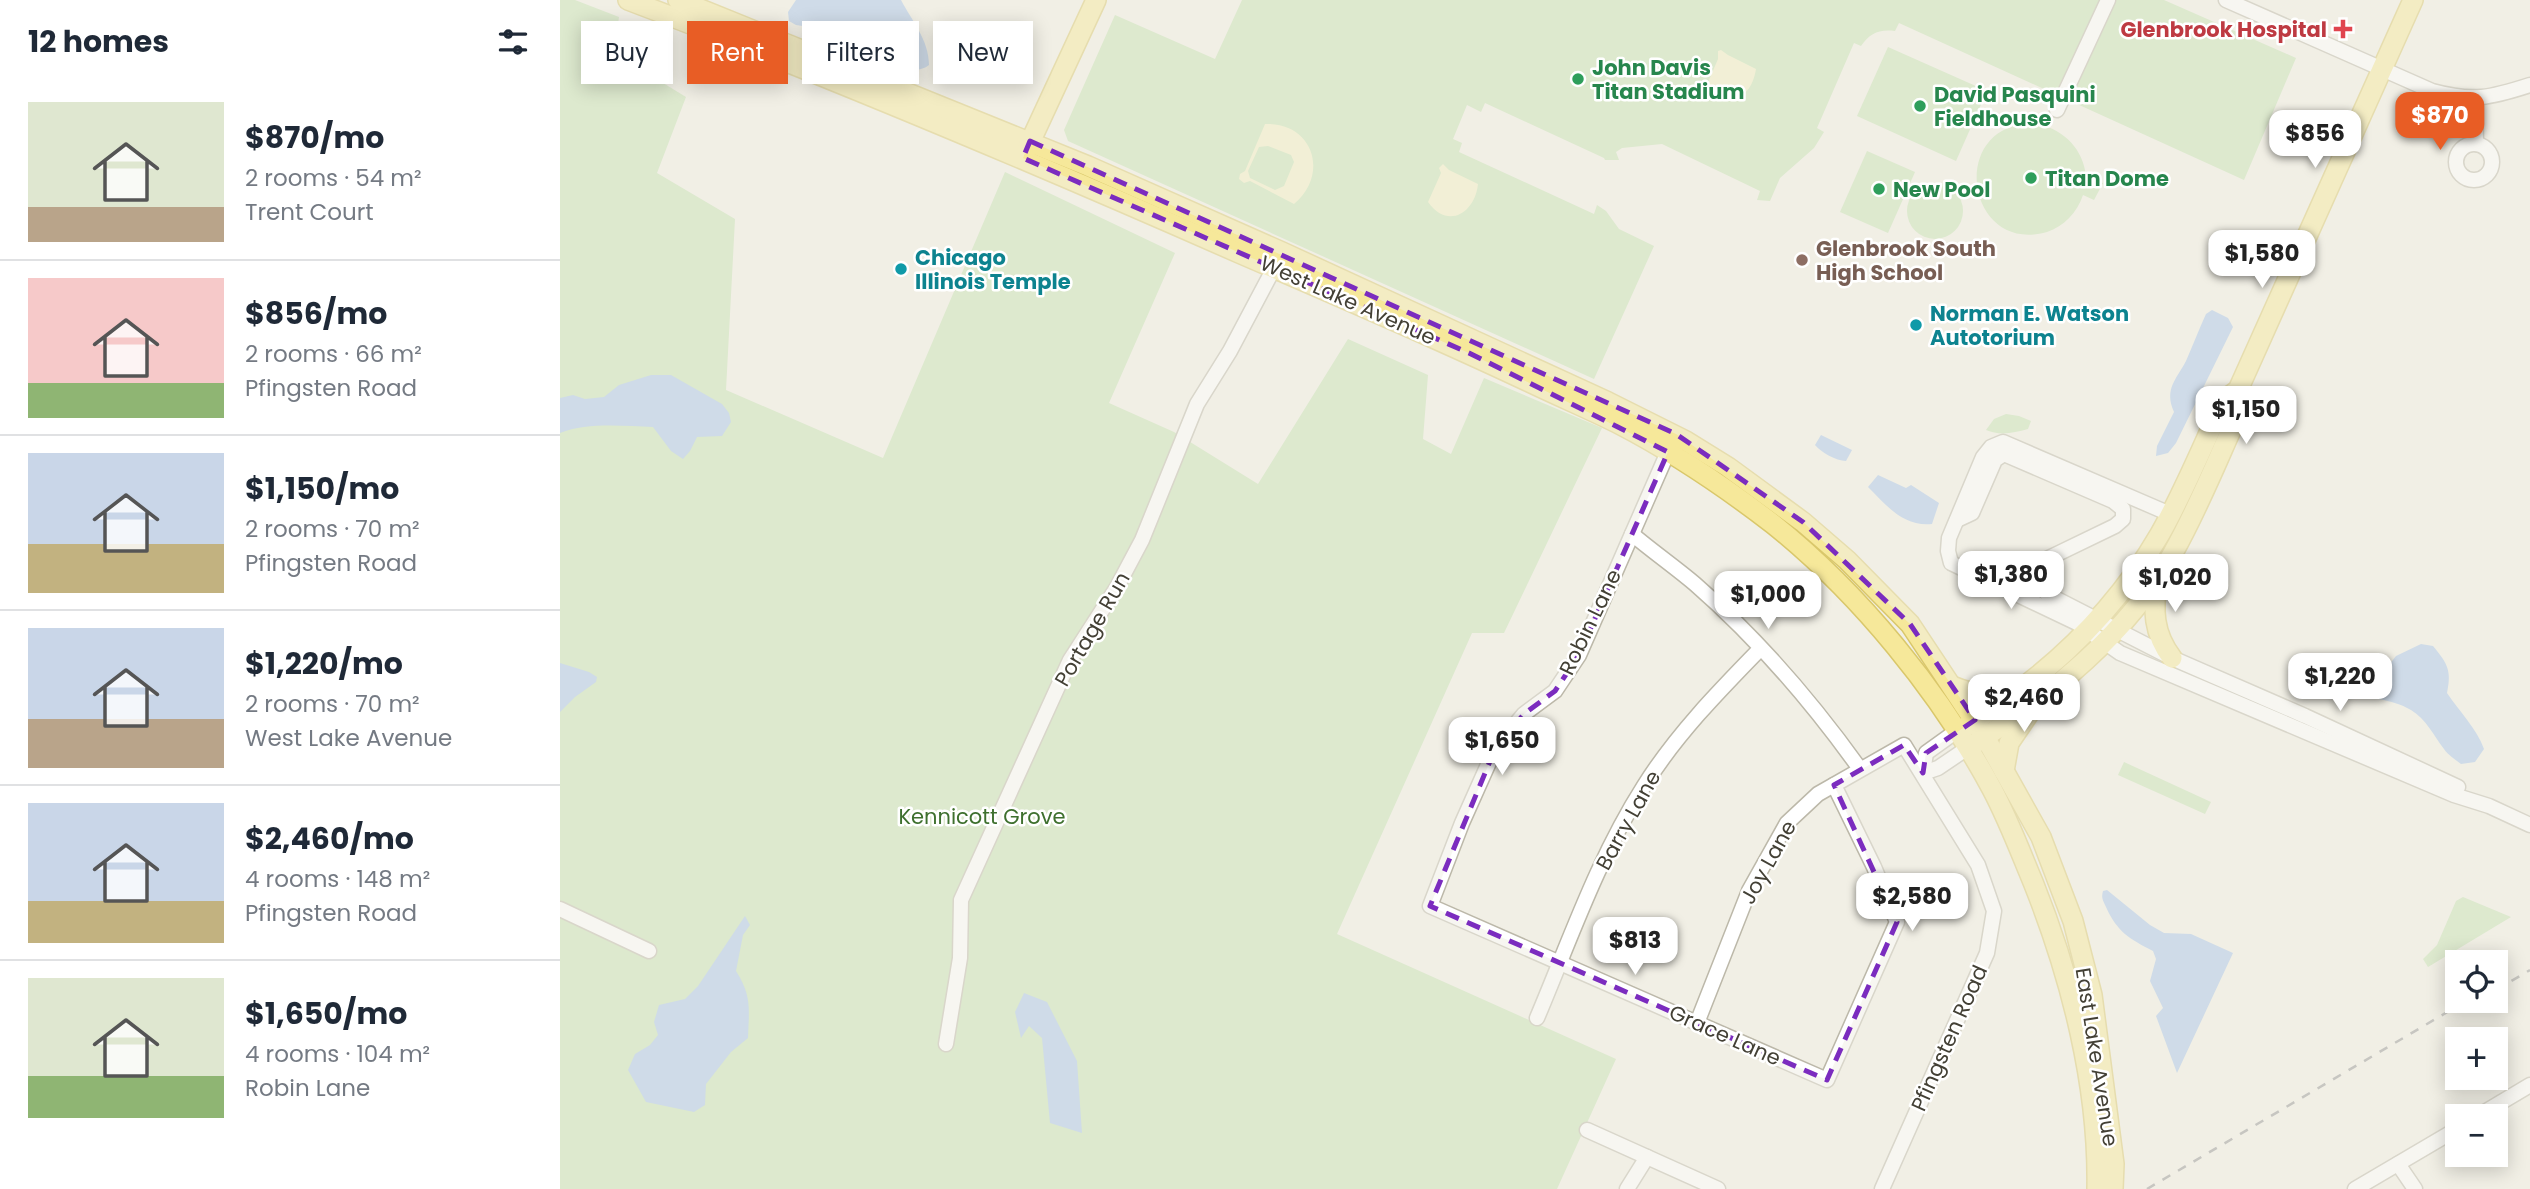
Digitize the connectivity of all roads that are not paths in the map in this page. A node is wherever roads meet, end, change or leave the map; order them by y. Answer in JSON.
{"nodes":[{"id":1,"x":628,"y":0,"type":"edge"},
{"id":2,"x":677,"y":0,"type":"edge"},
{"id":3,"x":1096,"y":0,"type":"edge"},
{"id":4,"x":2108,"y":0,"type":"edge"},
{"id":5,"x":2226,"y":0,"type":"edge"},
{"id":6,"x":2413,"y":0,"type":"edge"},
{"id":7,"x":2381,"y":70,"type":"junction"},
{"id":8,"x":2530,"y":85,"type":"edge"},
{"id":9,"x":2475,"y":99,"type":"junction"},
{"id":10,"x":2057,"y":110,"type":"dead end"},
{"id":11,"x":2476,"y":144,"type":"dead end"},
{"id":12,"x":1027,"y":150,"type":"junction"},
{"id":13,"x":1274,"y":268,"type":"junction"},
{"id":14,"x":2238,"y":390,"type":"junction"},
{"id":15,"x":1672,"y":443,"type":"junction"},
{"id":16,"x":2170,"y":514,"type":"junction"},
{"id":17,"x":1957,"y":520,"type":"junction"},
{"id":18,"x":1632,"y":534,"type":"junction"},
{"id":19,"x":2052,"y":558,"type":"junction"},
{"id":20,"x":2158,"y":576,"type":"junction"},
{"id":21,"x":1995,"y":584,"type":"junction"},
{"id":22,"x":2092,"y":624,"type":"junction"},
{"id":23,"x":2111,"y":636,"type":"junction"},
{"id":24,"x":1760,"y":649,"type":"junction"},
{"id":25,"x":2172,"y":658,"type":"junction"},
{"id":26,"x":1952,"y":686,"type":"junction"},
{"id":27,"x":2033,"y":692,"type":"junction"},
{"id":28,"x":1972,"y":734,"type":"junction"},
{"id":29,"x":1860,"y":769,"type":"junction"},
{"id":30,"x":2004,"y":771,"type":"junction"},
{"id":31,"x":1923,"y":773,"type":"junction"},
{"id":32,"x":1834,"y":785,"type":"junction"},
{"id":33,"x":2489,"y":806,"type":"junction"},
{"id":34,"x":2530,"y":825,"type":"edge"},
{"id":35,"x":1430,"y":906,"type":"joint"},
{"id":36,"x":560,"y":909,"type":"edge"},
{"id":37,"x":649,"y":951,"type":"dead end"},
{"id":38,"x":1560,"y":964,"type":"junction"},
{"id":39,"x":1537,"y":1018,"type":"dead end"},
{"id":40,"x":1697,"y":1023,"type":"junction"},
{"id":41,"x":946,"y":1044,"type":"dead end"},
{"id":42,"x":2530,"y":1086,"type":"edge"},
{"id":43,"x":2499,"y":1104,"type":"edge"},
{"id":44,"x":1587,"y":1130,"type":"dead end"},
{"id":45,"x":2445,"y":1136,"type":"edge"},
{"id":46,"x":1647,"y":1157,"type":"junction"},
{"id":47,"x":2398,"y":1164,"type":"junction"},
{"id":48,"x":1627,"y":1189,"type":"edge"},
{"id":49,"x":1718,"y":1189,"type":"edge"},
{"id":50,"x":1882,"y":1189,"type":"edge"},
{"id":51,"x":2097,"y":1189,"type":"edge"},
{"id":52,"x":2113,"y":1189,"type":"edge"},
{"id":53,"x":2355,"y":1189,"type":"edge"},
{"id":54,"x":2415,"y":1189,"type":"edge"}],
"edges":[{"from":1,"to":12,"type":"main road","name":"West Lake Avenue"},
{"from":2,"to":12,"type":"main road","name":"West Lake Avenue"},
{"from":3,"to":12,"type":"main road"},
{"from":4,"to":10,"type":"street"},
{"from":5,"to":7,"type":"street"},
{"from":6,"to":7,"type":"main road"},
{"from":7,"to":9,"type":"street"},
{"from":7,"to":14,"type":"main road"},
{"from":8,"to":9,"type":"street"},
{"from":9,"to":11,"type":"street"},
{"from":12,"to":13,"type":"main road","name":"West Lake Avenue"},
{"from":12,"to":15,"type":"main road","name":"West Lake Avenue"},
{"from":13,"to":15,"type":"main road","name":"West Lake Avenue"},
{"from":13,"to":41,"type":"street","name":"Portage Run"},
{"from":14,"to":16,"type":"main road"},
{"from":14,"to":20,"type":"main road"},
{"from":15,"to":18,"type":"street","name":"Robin Lane"},
{"from":15,"to":26,"type":"main road","name":"West Lake Avenue"},
{"from":15,"to":28,"type":"main road","name":"West Lake Avenue"},
{"from":16,"to":17,"type":"street"},
{"from":16,"to":22,"type":"main road"},
{"from":17,"to":19,"type":"street"},
{"from":17,"to":21,"type":"street"},
{"from":18,"to":24,"type":"street"},
{"from":18,"to":35,"type":"street","name":"Robin Lane"},
{"from":19,"to":21,"type":"street"},
{"from":19,"to":22,"type":"street"},
{"from":20,"to":23,"type":"main road"},
{"from":20,"to":25,"type":"main road"},
{"from":21,"to":22,"type":"street"},
{"from":22,"to":23,"type":"street"},
{"from":22,"to":27,"type":"main road"},
{"from":23,"to":25,"type":"street"},
{"from":23,"to":27,"type":"main road"},
{"from":23,"to":33,"type":"street"},
{"from":24,"to":29,"type":"street"},
{"from":24,"to":38,"type":"street","name":"Barry Lane"},
{"from":25,"to":33,"type":"street"},
{"from":26,"to":27,"type":"main road"},
{"from":26,"to":28,"type":"main road","name":"West Lake Avenue"},
{"from":27,"to":28,"type":"main road"},
{"from":27,"to":30,"type":"main road"},
{"from":28,"to":30,"type":"main road","name":"East Lake Avenue"},
{"from":28,"to":31,"type":"street"},
{"from":28,"to":31,"type":"street"},
{"from":28,"to":51,"type":"main road","name":"East Lake Avenue"},
{"from":29,"to":31,"type":"street","name":"Joy Lane"},
{"from":29,"to":32,"type":"street","name":"Joy Lane"},
{"from":30,"to":52,"type":"main road","name":"East Lake Avenue"},
{"from":31,"to":50,"type":"street","name":"Pfingsten Road"},
{"from":32,"to":40,"type":"street","name":"Joy Lane"},
{"from":32,"to":40,"type":"street","name":"Grace Lane"},
{"from":33,"to":34,"type":"street"},
{"from":35,"to":38,"type":"street","name":"Grace Lane"},
{"from":36,"to":37,"type":"street"},
{"from":38,"to":39,"type":"street","name":"Barry Lane"},
{"from":38,"to":40,"type":"street","name":"Grace Lane"},
{"from":42,"to":43,"type":"street"},
{"from":44,"to":46,"type":"street"},
{"from":45,"to":47,"type":"street"},
{"from":46,"to":48,"type":"street"},
{"from":46,"to":49,"type":"street"},
{"from":47,"to":53,"type":"street"},
{"from":47,"to":54,"type":"street"}]}
